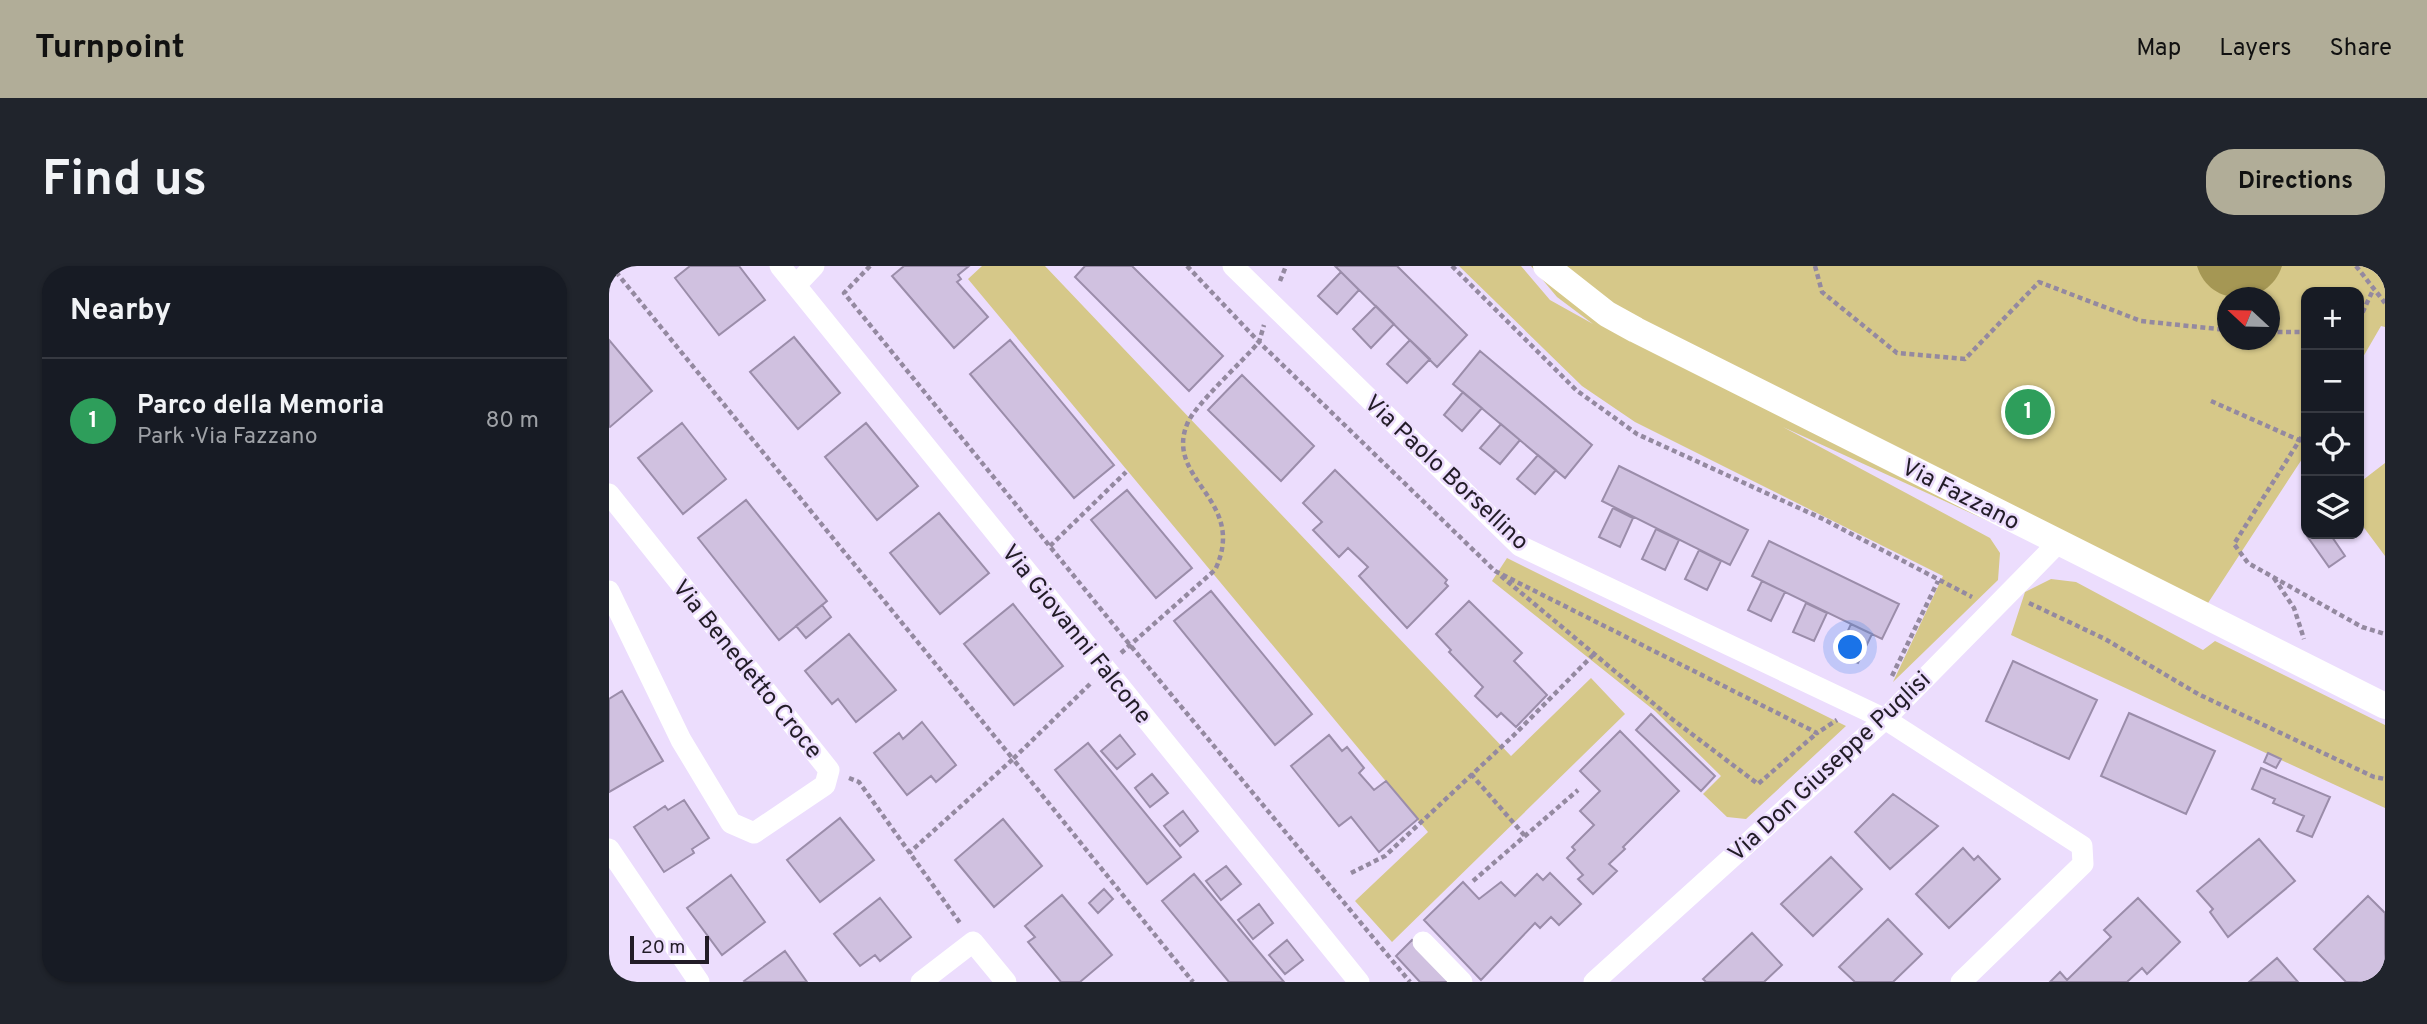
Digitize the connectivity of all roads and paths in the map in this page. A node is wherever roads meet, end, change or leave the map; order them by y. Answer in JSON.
{"nodes":[{"id":1,"x":622,"y":266,"type":"edge"},
{"id":2,"x":780,"y":266,"type":"edge"},
{"id":3,"x":814,"y":266,"type":"edge"},
{"id":4,"x":870,"y":266,"type":"edge"},
{"id":5,"x":1233,"y":266,"type":"edge"},
{"id":6,"x":1286,"y":266,"type":"edge"},
{"id":7,"x":1452,"y":266,"type":"edge"},
{"id":8,"x":1546,"y":266,"type":"edge"},
{"id":9,"x":1815,"y":266,"type":"edge"},
{"id":10,"x":2356,"y":266,"type":"edge"},
{"id":11,"x":616,"y":272,"type":"junction"},
{"id":12,"x":609,"y":278,"type":"edge"},
{"id":13,"x":796,"y":285,"type":"junction"},
{"id":14,"x":2373,"y":290,"type":"junction"},
{"id":15,"x":2385,"y":303,"type":"edge"},
{"id":16,"x":1271,"y":304,"type":"junction"},
{"id":17,"x":2364,"y":309,"type":"edge"},
{"id":18,"x":2217,"y":329,"type":"edge"},
{"id":19,"x":2280,"y":332,"type":"edge"},
{"id":20,"x":2301,"y":332,"type":"edge"},
{"id":21,"x":2211,"y":401,"type":"dead end"},
{"id":22,"x":2301,"y":441,"type":"joint"},
{"id":23,"x":1126,"y":472,"type":"dead end"},
{"id":24,"x":609,"y":494,"type":"edge"},
{"id":25,"x":2058,"y":542,"type":"junction"},
{"id":26,"x":1049,"y":546,"type":"junction"},
{"id":27,"x":1495,"y":571,"type":"dead end"},
{"id":28,"x":2274,"y":577,"type":"junction"},
{"id":29,"x":609,"y":591,"type":"edge"},
{"id":30,"x":2007,"y":593,"type":"junction"},
{"id":31,"x":2385,"y":634,"type":"edge"},
{"id":32,"x":2305,"y":643,"type":"dead end"},
{"id":33,"x":1130,"y":645,"type":"junction"},
{"id":34,"x":1594,"y":654,"type":"junction"},
{"id":35,"x":1105,"y":669,"type":"junction"},
{"id":36,"x":2385,"y":706,"type":"edge"},
{"id":37,"x":1885,"y":719,"type":"junction"},
{"id":38,"x":1817,"y":733,"type":"dead end"},
{"id":39,"x":1013,"y":759,"type":"junction"},
{"id":40,"x":829,"y":770,"type":"junction"},
{"id":41,"x":1471,"y":774,"type":"junction"},
{"id":42,"x":2385,"y":779,"type":"edge"},
{"id":43,"x":1578,"y":790,"type":"dead end"},
{"id":44,"x":1525,"y":836,"type":"junction"},
{"id":45,"x":609,"y":849,"type":"edge"},
{"id":46,"x":909,"y":853,"type":"junction"},
{"id":47,"x":1352,"y":873,"type":"dead end"},
{"id":48,"x":1473,"y":881,"type":"dead end"},
{"id":49,"x":973,"y":942,"type":"junction"},
{"id":50,"x":1423,"y":942,"type":"dead end"},
{"id":51,"x":699,"y":982,"type":"edge"},
{"id":52,"x":921,"y":982,"type":"edge"},
{"id":53,"x":1006,"y":982,"type":"edge"},
{"id":54,"x":1193,"y":982,"type":"edge"},
{"id":55,"x":1359,"y":982,"type":"edge"},
{"id":56,"x":1410,"y":982,"type":"edge"},
{"id":57,"x":1462,"y":982,"type":"edge"},
{"id":58,"x":1594,"y":982,"type":"edge"},
{"id":59,"x":1961,"y":982,"type":"edge"}],
"edges":[{"from":1,"to":11,"type":"path"},
{"from":2,"to":13,"type":"street","name":"Via Giovanni Falcone"},
{"from":3,"to":13,"type":"street"},
{"from":4,"to":26,"type":"path"},
{"from":5,"to":16,"type":"street","name":"Via Paolo Borsellino"},
{"from":6,"to":16,"type":"path"},
{"from":7,"to":30,"type":"path"},
{"from":8,"to":25,"type":"street","name":"Via Fazzano"},
{"from":9,"to":18,"type":"path"},
{"from":10,"to":14,"type":"path"},
{"from":11,"to":12,"type":"path"},
{"from":11,"to":39,"type":"path"},
{"from":13,"to":35,"type":"street","name":"Via Giovanni Falcone"},
{"from":14,"to":15,"type":"path"},
{"from":14,"to":17,"type":"path"},
{"from":16,"to":33,"type":"path"},
{"from":16,"to":37,"type":"street","name":"Via Paolo Borsellino"},
{"from":19,"to":20,"type":"path"},
{"from":21,"to":22,"type":"path"},
{"from":22,"to":28,"type":"path"},
{"from":23,"to":26,"type":"path"},
{"from":24,"to":40,"type":"street","name":"Via Benedetto Croce"},
{"from":25,"to":30,"type":"street","name":"Via Don Giuseppe Puglisi"},
{"from":25,"to":36,"type":"street","name":"Via Fazzano"},
{"from":26,"to":33,"type":"path"},
{"from":27,"to":34,"type":"path"},
{"from":28,"to":31,"type":"path"},
{"from":28,"to":32,"type":"path"},
{"from":29,"to":40,"type":"street","name":"Via Benedetto Croce"},
{"from":30,"to":37,"type":"street","name":"Via Don Giuseppe Puglisi"},
{"from":30,"to":42,"type":"path"},
{"from":33,"to":35,"type":"path"},
{"from":33,"to":56,"type":"path"},
{"from":34,"to":38,"type":"path"},
{"from":34,"to":41,"type":"path"},
{"from":35,"to":39,"type":"path"},
{"from":35,"to":55,"type":"street","name":"Via Giovanni Falcone"},
{"from":37,"to":58,"type":"street","name":"Via Don Giuseppe Puglisi"},
{"from":37,"to":59,"type":"street","name":"Via Paolo Borsellino"},
{"from":39,"to":46,"type":"path"},
{"from":39,"to":54,"type":"path"},
{"from":40,"to":46,"type":"path"},
{"from":41,"to":44,"type":"path"},
{"from":41,"to":47,"type":"path"},
{"from":43,"to":44,"type":"path"},
{"from":44,"to":48,"type":"path"},
{"from":45,"to":51,"type":"street"},
{"from":46,"to":49,"type":"path"},
{"from":49,"to":52,"type":"street"},
{"from":49,"to":53,"type":"street"},
{"from":50,"to":57,"type":"street"}]}
